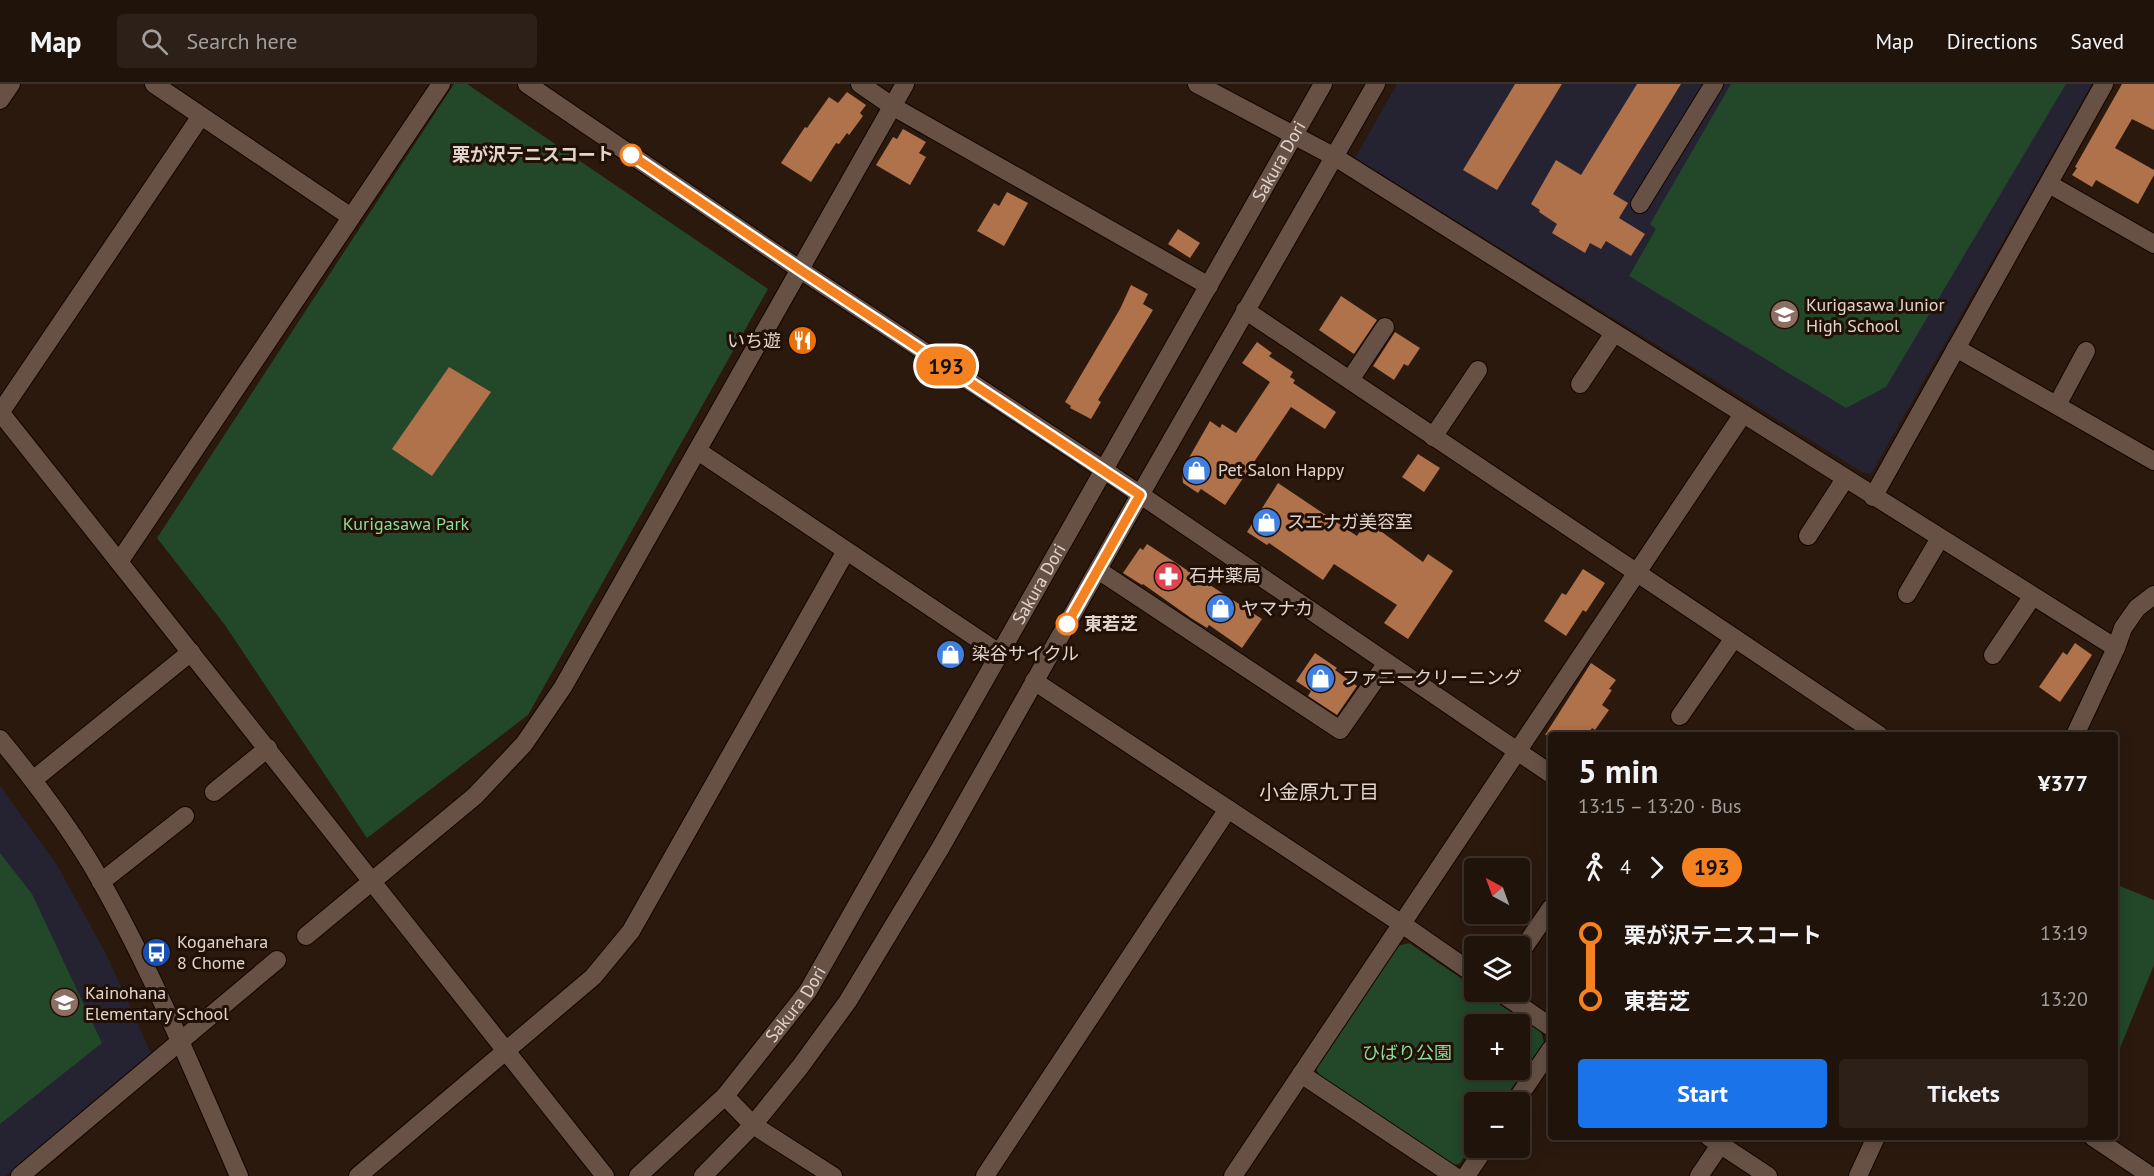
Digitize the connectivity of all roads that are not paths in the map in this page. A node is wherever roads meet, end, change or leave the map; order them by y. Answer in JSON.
{"nodes":[{"id":1,"x":10,"y":84,"type":"edge"},
{"id":2,"x":154,"y":84,"type":"edge"},
{"id":3,"x":441,"y":84,"type":"edge"},
{"id":4,"x":860,"y":84,"type":"edge"},
{"id":5,"x":905,"y":84,"type":"edge"},
{"id":6,"x":1197,"y":84,"type":"edge"},
{"id":7,"x":1323,"y":84,"type":"edge"},
{"id":8,"x":1376,"y":84,"type":"edge"},
{"id":9,"x":1714,"y":84,"type":"edge"},
{"id":10,"x":2104,"y":84,"type":"edge"},
{"id":11,"x":533,"y":86,"type":"edge"},
{"id":12,"x":0,"y":100,"type":"edge"},
{"id":13,"x":892,"y":106,"type":"junction"},
{"id":14,"x":201,"y":116,"type":"junction"},
{"id":15,"x":1295,"y":135,"type":"junction"},
{"id":16,"x":1335,"y":157,"type":"junction"},
{"id":17,"x":2049,"y":184,"type":"junction"},
{"id":18,"x":1640,"y":204,"type":"dead end"},
{"id":19,"x":351,"y":217,"type":"junction"},
{"id":20,"x":2154,"y":244,"type":"edge"},
{"id":21,"x":799,"y":269,"type":"junction"},
{"id":22,"x":1209,"y":286,"type":"junction"},
{"id":23,"x":1245,"y":309,"type":"junction"},
{"id":24,"x":1385,"y":327,"type":"dead end"},
{"id":25,"x":1614,"y":333,"type":"junction"},
{"id":26,"x":1956,"y":348,"type":"junction"},
{"id":27,"x":2086,"y":351,"type":"dead end"},
{"id":28,"x":1478,"y":370,"type":"dead end"},
{"id":29,"x":1350,"y":380,"type":"junction"},
{"id":30,"x":1580,"y":384,"type":"dead end"},
{"id":31,"x":2057,"y":405,"type":"junction"},
{"id":32,"x":0,"y":412,"type":"edge"},
{"id":33,"x":1743,"y":414,"type":"junction"},
{"id":34,"x":1433,"y":437,"type":"junction"},
{"id":35,"x":698,"y":451,"type":"junction"},
{"id":36,"x":2154,"y":461,"type":"edge"},
{"id":37,"x":1104,"y":470,"type":"junction"},
{"id":38,"x":1845,"y":478,"type":"junction"},
{"id":39,"x":1140,"y":495,"type":"junction"},
{"id":40,"x":1873,"y":497,"type":"junction"},
{"id":41,"x":1808,"y":536,"type":"dead end"},
{"id":42,"x":1940,"y":538,"type":"junction"},
{"id":43,"x":846,"y":550,"type":"junction"},
{"id":44,"x":119,"y":562,"type":"junction"},
{"id":45,"x":1098,"y":570,"type":"junction"},
{"id":46,"x":1637,"y":573,"type":"junction"},
{"id":47,"x":1906,"y":594,"type":"dead end"},
{"id":48,"x":2154,"y":595,"type":"edge"},
{"id":49,"x":2032,"y":597,"type":"junction"},
{"id":50,"x":2146,"y":610,"type":"edge"},
{"id":51,"x":1734,"y":638,"type":"junction"},
{"id":52,"x":2116,"y":648,"type":"junction"},
{"id":53,"x":191,"y":652,"type":"junction"},
{"id":54,"x":999,"y":653,"type":"junction"},
{"id":55,"x":1993,"y":655,"type":"dead end"},
{"id":56,"x":1387,"y":663,"type":"junction"},
{"id":57,"x":1034,"y":681,"type":"junction"},
{"id":58,"x":1680,"y":716,"type":"dead end"},
{"id":59,"x":1875,"y":732,"type":"edge"},
{"id":60,"x":2076,"y":732,"type":"edge"},
{"id":61,"x":0,"y":739,"type":"edge"},
{"id":62,"x":268,"y":748,"type":"junction"},
{"id":63,"x":1518,"y":752,"type":"junction"},
{"id":64,"x":1548,"y":772,"type":"edge"},
{"id":65,"x":33,"y":780,"type":"junction"},
{"id":66,"x":214,"y":792,"type":"dead end"},
{"id":67,"x":1228,"y":809,"type":"junction"},
{"id":68,"x":185,"y":816,"type":"dead end"},
{"id":69,"x":373,"y":880,"type":"junction"},
{"id":70,"x":100,"y":882,"type":"junction"},
{"id":71,"x":1548,"y":912,"type":"edge"},
{"id":72,"x":1402,"y":924,"type":"junction"},
{"id":73,"x":306,"y":936,"type":"dead end"},
{"id":74,"x":1530,"y":938,"type":"edge"},
{"id":75,"x":277,"y":960,"type":"dead end"},
{"id":76,"x":1464,"y":967,"type":"edge"},
{"id":77,"x":1515,"y":1002,"type":"edge"},
{"id":78,"x":1548,"y":1025,"type":"edge"},
{"id":79,"x":180,"y":1042,"type":"junction"},
{"id":80,"x":508,"y":1051,"type":"junction"},
{"id":81,"x":1548,"y":1053,"type":"edge"},
{"id":82,"x":1301,"y":1074,"type":"junction"},
{"id":83,"x":1522,"y":1092,"type":"edge"},
{"id":84,"x":725,"y":1096,"type":"junction"},
{"id":85,"x":753,"y":1125,"type":"junction"},
{"id":86,"x":1875,"y":1140,"type":"edge"},
{"id":87,"x":2097,"y":1140,"type":"edge"},
{"id":88,"x":1715,"y":1141,"type":"edge"},
{"id":89,"x":1478,"y":1158,"type":"edge"},
{"id":90,"x":810,"y":1170,"type":"edge"},
{"id":91,"x":20,"y":1176,"type":"edge"},
{"id":92,"x":239,"y":1176,"type":"edge"},
{"id":93,"x":358,"y":1176,"type":"edge"},
{"id":94,"x":605,"y":1176,"type":"edge"},
{"id":95,"x":638,"y":1176,"type":"edge"},
{"id":96,"x":703,"y":1176,"type":"edge"},
{"id":97,"x":833,"y":1176,"type":"edge"},
{"id":98,"x":985,"y":1176,"type":"edge"},
{"id":99,"x":1233,"y":1176,"type":"edge"},
{"id":100,"x":1454,"y":1176,"type":"edge"},
{"id":101,"x":1466,"y":1176,"type":"edge"},
{"id":102,"x":1699,"y":1176,"type":"edge"},
{"id":103,"x":1768,"y":1176,"type":"edge"},
{"id":104,"x":1858,"y":1176,"type":"edge"},
{"id":105,"x":2151,"y":1176,"type":"edge"}],
"edges":[{"from":1,"to":12,"type":"street"},
{"from":2,"to":14,"type":"street"},
{"from":3,"to":19,"type":"street"},
{"from":4,"to":13,"type":"street"},
{"from":5,"to":13,"type":"street"},
{"from":6,"to":15,"type":"street"},
{"from":7,"to":15,"type":"street","name":"Sakura Dori"},
{"from":8,"to":16,"type":"street"},
{"from":9,"to":18,"type":"street"},
{"from":10,"to":17,"type":"street"},
{"from":11,"to":21,"type":"street"},
{"from":13,"to":21,"type":"street"},
{"from":13,"to":22,"type":"street"},
{"from":14,"to":19,"type":"street"},
{"from":14,"to":32,"type":"street"},
{"from":15,"to":16,"type":"street"},
{"from":15,"to":22,"type":"street","name":"Sakura Dori"},
{"from":16,"to":23,"type":"street"},
{"from":16,"to":25,"type":"street"},
{"from":17,"to":20,"type":"street"},
{"from":17,"to":26,"type":"street"},
{"from":19,"to":44,"type":"street"},
{"from":21,"to":35,"type":"street"},
{"from":21,"to":37,"type":"street"},
{"from":22,"to":37,"type":"street","name":"Sakura Dori"},
{"from":23,"to":29,"type":"street"},
{"from":23,"to":39,"type":"street"},
{"from":24,"to":29,"type":"street"},
{"from":25,"to":30,"type":"street"},
{"from":25,"to":33,"type":"street"},
{"from":26,"to":31,"type":"street"},
{"from":26,"to":40,"type":"street"},
{"from":27,"to":31,"type":"street"},
{"from":28,"to":34,"type":"street"},
{"from":29,"to":34,"type":"street"},
{"from":31,"to":36,"type":"street"},
{"from":32,"to":44,"type":"street"},
{"from":33,"to":38,"type":"street"},
{"from":33,"to":46,"type":"street"},
{"from":34,"to":46,"type":"street"},
{"from":35,"to":43,"type":"street"},
{"from":35,"to":69,"type":"street"},
{"from":37,"to":39,"type":"street"},
{"from":37,"to":54,"type":"street","name":"Sakura Dori"},
{"from":38,"to":40,"type":"street"},
{"from":38,"to":41,"type":"street"},
{"from":39,"to":45,"type":"street"},
{"from":39,"to":56,"type":"street"},
{"from":40,"to":42,"type":"street"},
{"from":42,"to":47,"type":"street"},
{"from":42,"to":49,"type":"street"},
{"from":43,"to":54,"type":"street"},
{"from":43,"to":80,"type":"street"},
{"from":44,"to":53,"type":"street"},
{"from":45,"to":56,"type":"street"},
{"from":45,"to":57,"type":"street"},
{"from":46,"to":51,"type":"street"},
{"from":46,"to":63,"type":"street"},
{"from":48,"to":50,"type":"street"},
{"from":49,"to":52,"type":"street"},
{"from":49,"to":55,"type":"street"},
{"from":50,"to":52,"type":"street"},
{"from":51,"to":58,"type":"street"},
{"from":51,"to":59,"type":"street"},
{"from":52,"to":60,"type":"street"},
{"from":53,"to":62,"type":"street"},
{"from":53,"to":65,"type":"street"},
{"from":54,"to":84,"type":"street","name":"Sakura Dori"},
{"from":56,"to":63,"type":"street"},
{"from":57,"to":67,"type":"street"},
{"from":57,"to":85,"type":"street"},
{"from":61,"to":65,"type":"street"},
{"from":62,"to":66,"type":"street"},
{"from":62,"to":69,"type":"street"},
{"from":63,"to":64,"type":"street"},
{"from":63,"to":72,"type":"street"},
{"from":65,"to":70,"type":"street"},
{"from":67,"to":72,"type":"street"},
{"from":67,"to":98,"type":"street"},
{"from":68,"to":70,"type":"street"},
{"from":69,"to":73,"type":"street"},
{"from":69,"to":80,"type":"street"},
{"from":70,"to":79,"type":"street"},
{"from":71,"to":74,"type":"street"},
{"from":72,"to":76,"type":"street"},
{"from":72,"to":82,"type":"street"},
{"from":75,"to":79,"type":"street"},
{"from":77,"to":78,"type":"street"},
{"from":79,"to":91,"type":"street"},
{"from":79,"to":92,"type":"street"},
{"from":80,"to":93,"type":"street"},
{"from":80,"to":94,"type":"street"},
{"from":81,"to":83,"type":"street"},
{"from":82,"to":99,"type":"street"},
{"from":82,"to":100,"type":"street"},
{"from":84,"to":85,"type":"street"},
{"from":84,"to":95,"type":"street","name":"Sakura Dori"},
{"from":85,"to":90,"type":"street"},
{"from":85,"to":96,"type":"street"},
{"from":86,"to":104,"type":"street"},
{"from":87,"to":105,"type":"street"},
{"from":88,"to":102,"type":"street"},
{"from":88,"to":103,"type":"street"},
{"from":89,"to":101,"type":"street"},
{"from":90,"to":97,"type":"street"}]}
